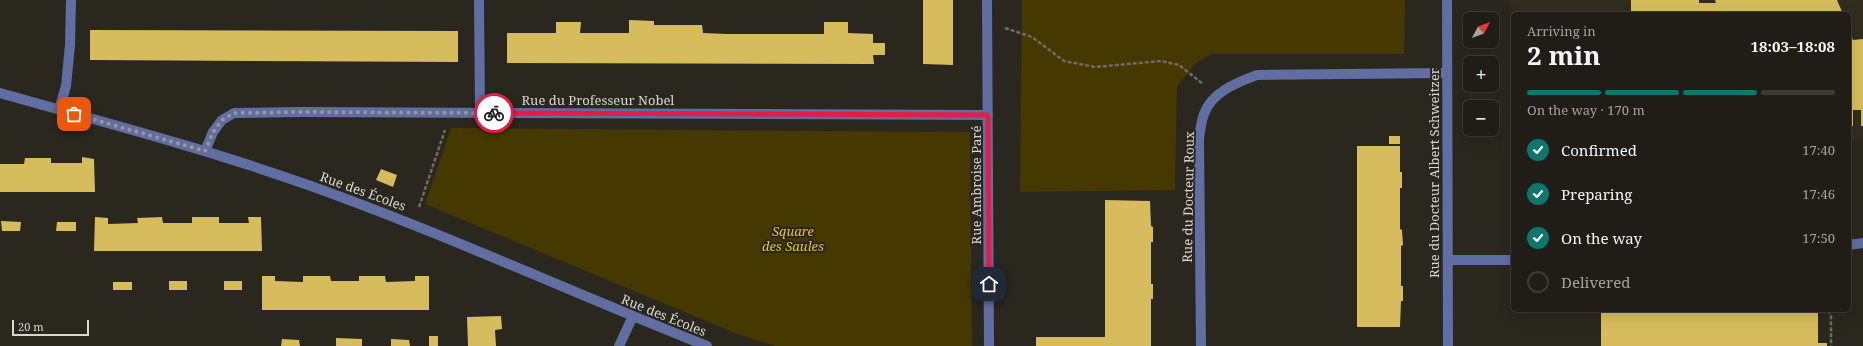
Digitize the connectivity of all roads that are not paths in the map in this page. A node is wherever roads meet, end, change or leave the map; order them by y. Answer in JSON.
{"nodes":[{"id":1,"x":71,"y":0,"type":"edge"},
{"id":2,"x":479,"y":0,"type":"edge"},
{"id":3,"x":988,"y":0,"type":"edge"},
{"id":4,"x":1447,"y":0,"type":"edge"},
{"id":5,"x":1446,"y":73,"type":"junction"},
{"id":6,"x":0,"y":92,"type":"edge"},
{"id":7,"x":59,"y":110,"type":"junction"},
{"id":8,"x":480,"y":113,"type":"junction"},
{"id":9,"x":988,"y":115,"type":"junction"},
{"id":10,"x":205,"y":151,"type":"junction"},
{"id":11,"x":1863,"y":242,"type":"edge"},
{"id":12,"x":1851,"y":245,"type":"edge"},
{"id":13,"x":1448,"y":260,"type":"junction"},
{"id":14,"x":1511,"y":260,"type":"edge"},
{"id":15,"x":632,"y":316,"type":"junction"},
{"id":16,"x":619,"y":346,"type":"edge"},
{"id":17,"x":707,"y":346,"type":"edge"},
{"id":18,"x":989,"y":346,"type":"edge"},
{"id":19,"x":1201,"y":346,"type":"edge"},
{"id":20,"x":1448,"y":346,"type":"edge"}],
"edges":[{"from":1,"to":7,"type":"street"},
{"from":2,"to":8,"type":"street"},
{"from":3,"to":9,"type":"street","name":"Rue Ambroise Paré"},
{"from":4,"to":5,"type":"street","name":"Rue du Docteur Albert Schweitzer"},
{"from":5,"to":13,"type":"street","name":"Rue du Docteur Albert Schweitzer"},
{"from":5,"to":19,"type":"street","name":"Rue du Docteur Roux"},
{"from":6,"to":7,"type":"street","name":"Rue des Écoles"},
{"from":7,"to":10,"type":"street","name":"Rue des Écoles"},
{"from":8,"to":9,"type":"street","name":"Rue du Professeur Nobel"},
{"from":8,"to":10,"type":"street","name":"Rue du Professeur Nobel"},
{"from":9,"to":18,"type":"street","name":"Rue Ambroise Paré"},
{"from":10,"to":15,"type":"street","name":"Rue des Écoles"},
{"from":11,"to":12,"type":"street"},
{"from":13,"to":14,"type":"street"},
{"from":13,"to":20,"type":"street","name":"Rue du Docteur Albert Schweitzer"},
{"from":15,"to":16,"type":"street"},
{"from":15,"to":17,"type":"street","name":"Rue des Écoles"}]}
